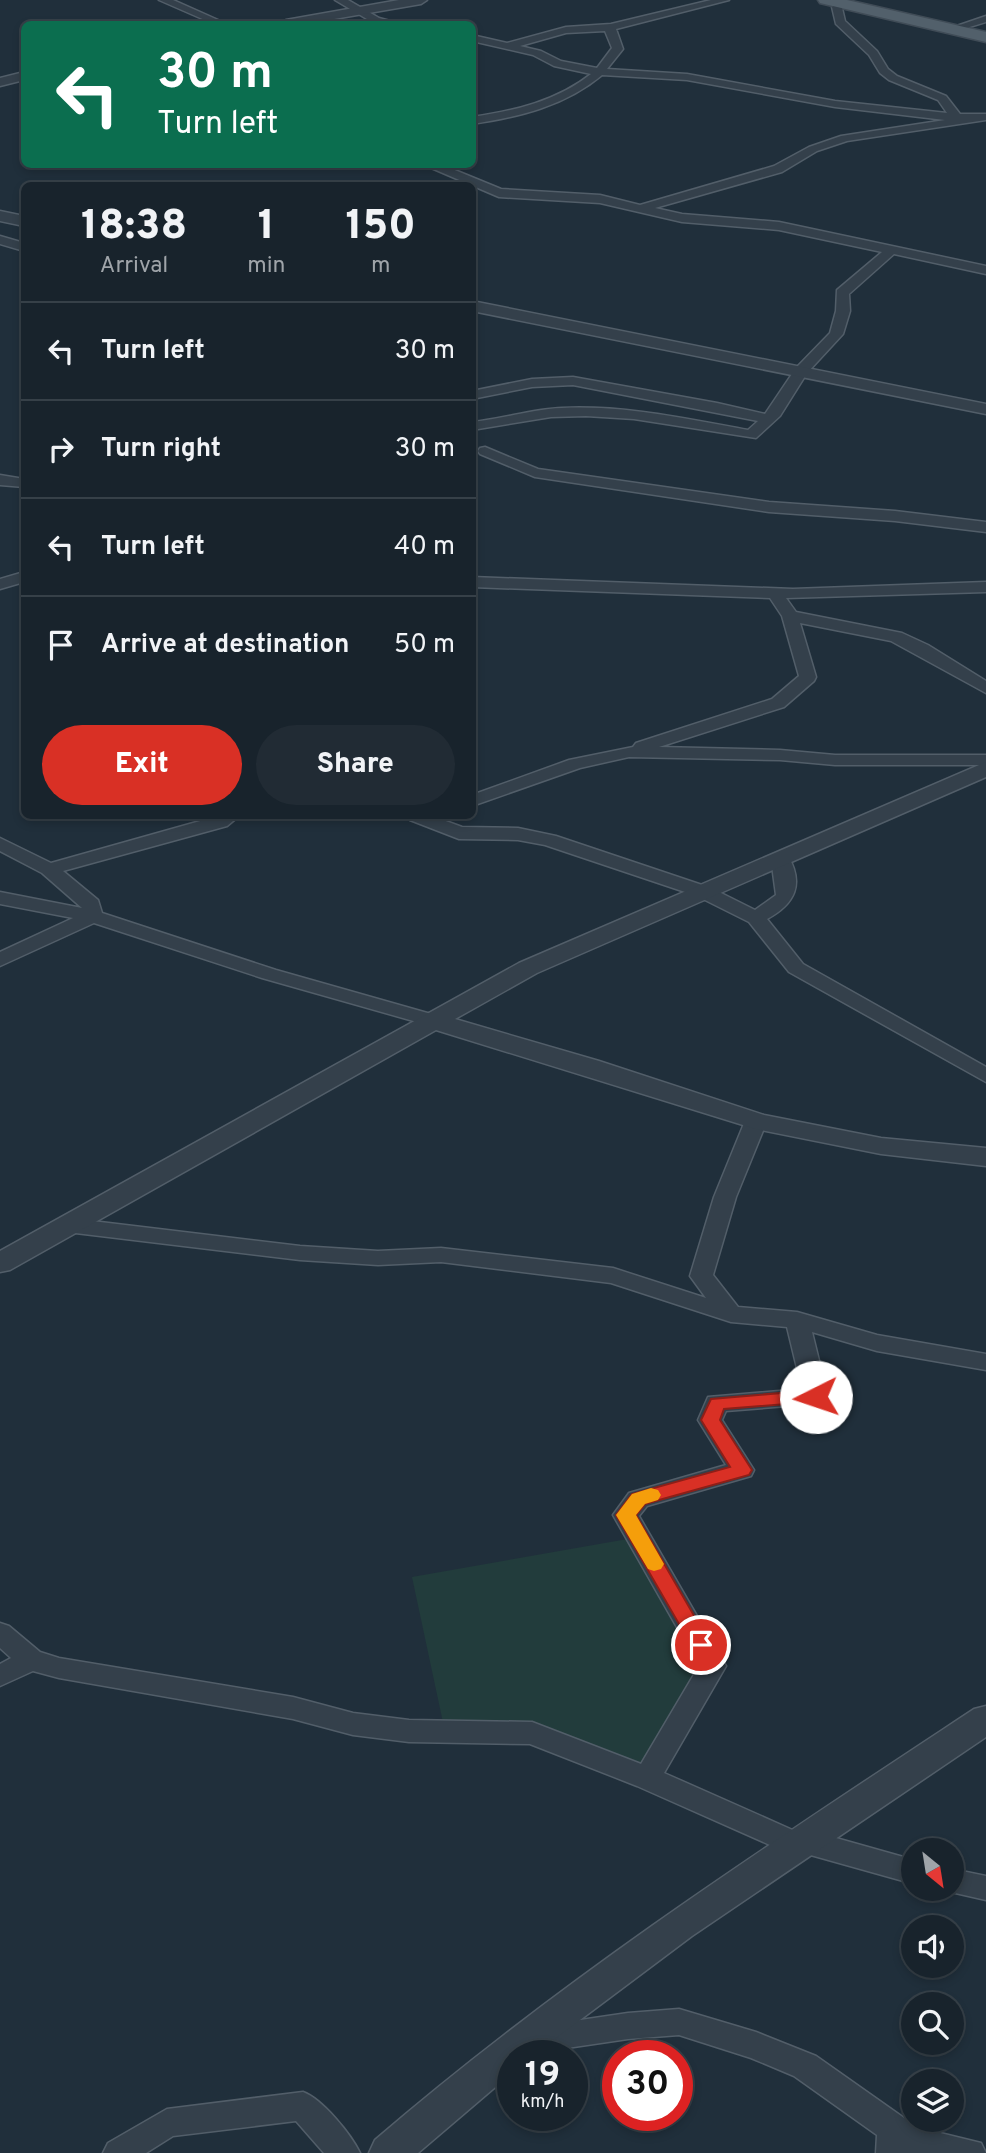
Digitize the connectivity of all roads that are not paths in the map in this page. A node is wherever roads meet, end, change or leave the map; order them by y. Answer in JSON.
{"nodes":[{"id":1,"x":164,"y":0,"type":"edge"},
{"id":2,"x":340,"y":0,"type":"edge"},
{"id":3,"x":421,"y":0,"type":"edge"},
{"id":4,"x":724,"y":0,"type":"edge"},
{"id":5,"x":834,"y":2,"type":"edge"},
{"id":6,"x":362,"y":11,"type":"junction"},
{"id":7,"x":986,"y":19,"type":"edge"},
{"id":8,"x":215,"y":21,"type":"edge"},
{"id":9,"x":304,"y":21,"type":"edge"},
{"id":10,"x":381,"y":21,"type":"edge"},
{"id":11,"x":611,"y":27,"type":"junction"},
{"id":12,"x":950,"y":30,"type":"junction"},
{"id":13,"x":986,"y":37,"type":"edge"},
{"id":14,"x":476,"y":39,"type":"edge"},
{"id":15,"x":504,"y":47,"type":"junction"},
{"id":16,"x":482,"y":51,"type":"dead end"},
{"id":17,"x":600,"y":72,"type":"junction"},
{"id":18,"x":21,"y":77,"type":"edge"},
{"id":19,"x":0,"y":82,"type":"edge"},
{"id":20,"x":986,"y":117,"type":"edge"},
{"id":21,"x":957,"y":118,"type":"junction"},
{"id":22,"x":476,"y":120,"type":"edge"},
{"id":23,"x":971,"y":120,"type":"junction"},
{"id":24,"x":438,"y":168,"type":"edge"},
{"id":25,"x":472,"y":182,"type":"edge"},
{"id":26,"x":476,"y":184,"type":"edge"},
{"id":27,"x":642,"y":208,"type":"junction"},
{"id":28,"x":0,"y":216,"type":"edge"},
{"id":29,"x":21,"y":220,"type":"edge"},
{"id":30,"x":0,"y":240,"type":"edge"},
{"id":31,"x":21,"y":246,"type":"edge"},
{"id":32,"x":891,"y":250,"type":"junction"},
{"id":33,"x":986,"y":270,"type":"edge"},
{"id":34,"x":476,"y":307,"type":"edge"},
{"id":35,"x":801,"y":370,"type":"junction"},
{"id":36,"x":476,"y":394,"type":"edge"},
{"id":37,"x":986,"y":409,"type":"edge"},
{"id":38,"x":767,"y":419,"type":"junction"},
{"id":39,"x":498,"y":425,"type":"junction"},
{"id":40,"x":476,"y":426,"type":"edge"},
{"id":41,"x":479,"y":454,"type":"edge"},
{"id":42,"x":0,"y":480,"type":"edge"},
{"id":43,"x":21,"y":483,"type":"edge"},
{"id":44,"x":986,"y":527,"type":"edge"},
{"id":45,"x":21,"y":578,"type":"edge"},
{"id":46,"x":476,"y":582,"type":"edge"},
{"id":47,"x":0,"y":584,"type":"edge"},
{"id":48,"x":986,"y":587,"type":"edge"},
{"id":49,"x":775,"y":592,"type":"junction"},
{"id":50,"x":790,"y":616,"type":"junction"},
{"id":51,"x":986,"y":688,"type":"edge"},
{"id":52,"x":629,"y":752,"type":"junction"},
{"id":53,"x":986,"y":760,"type":"edge"},
{"id":54,"x":986,"y":769,"type":"edge"},
{"id":55,"x":476,"y":800,"type":"edge"},
{"id":56,"x":225,"y":819,"type":"edge"},
{"id":57,"x":429,"y":819,"type":"edge"},
{"id":58,"x":0,"y":844,"type":"edge"},
{"id":59,"x":780,"y":858,"type":"junction"},
{"id":60,"x":49,"y":869,"type":"junction"},
{"id":61,"x":704,"y":892,"type":"junction"},
{"id":62,"x":0,"y":898,"type":"edge"},
{"id":63,"x":93,"y":916,"type":"junction"},
{"id":64,"x":756,"y":918,"type":"junction"},
{"id":65,"x":0,"y":960,"type":"edge"},
{"id":66,"x":431,"y":1020,"type":"junction"},
{"id":67,"x":986,"y":1076,"type":"edge"},
{"id":68,"x":756,"y":1121,"type":"junction"},
{"id":69,"x":986,"y":1157,"type":"edge"},
{"id":70,"x":67,"y":1225,"type":"junction"},
{"id":71,"x":0,"y":1263,"type":"edge"},
{"id":72,"x":731,"y":1314,"type":"junction"},
{"id":73,"x":797,"y":1320,"type":"junction"},
{"id":74,"x":986,"y":1362,"type":"edge"},
{"id":75,"x":0,"y":1633,"type":"edge"},
{"id":76,"x":31,"y":1660,"type":"junction"},
{"id":77,"x":0,"y":1676,"type":"edge"},
{"id":78,"x":986,"y":1719,"type":"edge"},
{"id":79,"x":647,"y":1778,"type":"junction"},
{"id":80,"x":801,"y":1843,"type":"junction"},
{"id":81,"x":901,"y":1869,"type":"edge"},
{"id":82,"x":964,"y":1883,"type":"edge"},
{"id":83,"x":986,"y":1888,"type":"edge"},
{"id":84,"x":525,"y":2040,"type":"edge"},
{"id":85,"x":531,"y":2040,"type":"edge"},
{"id":86,"x":497,"y":2061,"type":"edge"},
{"id":87,"x":892,"y":2141,"type":"edge"},
{"id":88,"x":119,"y":2153,"type":"edge"},
{"id":89,"x":344,"y":2153,"type":"edge"},
{"id":90,"x":389,"y":2153,"type":"edge"},
{"id":91,"x":970,"y":2153,"type":"edge"}],
"edges":[{"from":1,"to":8,"type":"street"},
{"from":2,"to":6,"type":"street"},
{"from":3,"to":6,"type":"street"},
{"from":4,"to":11,"type":"street"},
{"from":5,"to":12,"type":"main road"},
{"from":5,"to":21,"type":"street"},
{"from":6,"to":9,"type":"street"},
{"from":6,"to":10,"type":"street"},
{"from":7,"to":12,"type":"street"},
{"from":11,"to":15,"type":"street"},
{"from":11,"to":17,"type":"street"},
{"from":12,"to":13,"type":"main road"},
{"from":14,"to":15,"type":"street"},
{"from":15,"to":16,"type":"street"},
{"from":15,"to":17,"type":"street"},
{"from":17,"to":21,"type":"street"},
{"from":17,"to":22,"type":"street"},
{"from":18,"to":19,"type":"street"},
{"from":20,"to":23,"type":"street"},
{"from":21,"to":23,"type":"street"},
{"from":23,"to":27,"type":"street"},
{"from":24,"to":25,"type":"street"},
{"from":26,"to":27,"type":"street"},
{"from":27,"to":32,"type":"street"},
{"from":28,"to":29,"type":"street"},
{"from":30,"to":31,"type":"street"},
{"from":32,"to":33,"type":"street"},
{"from":32,"to":35,"type":"street"},
{"from":34,"to":35,"type":"street"},
{"from":35,"to":37,"type":"street"},
{"from":35,"to":38,"type":"street"},
{"from":36,"to":38,"type":"street"},
{"from":38,"to":39,"type":"street"},
{"from":39,"to":40,"type":"street"},
{"from":39,"to":41,"type":"street"},
{"from":41,"to":44,"type":"street"},
{"from":42,"to":43,"type":"street"},
{"from":45,"to":47,"type":"street"},
{"from":46,"to":49,"type":"street"},
{"from":48,"to":49,"type":"street"},
{"from":49,"to":50,"type":"street"},
{"from":50,"to":51,"type":"street"},
{"from":50,"to":52,"type":"street"},
{"from":52,"to":53,"type":"street"},
{"from":52,"to":55,"type":"street"},
{"from":54,"to":59,"type":"street"},
{"from":56,"to":60,"type":"street"},
{"from":57,"to":61,"type":"street"},
{"from":58,"to":60,"type":"street"},
{"from":59,"to":61,"type":"street"},
{"from":59,"to":64,"type":"street"},
{"from":60,"to":63,"type":"street"},
{"from":61,"to":64,"type":"street"},
{"from":61,"to":66,"type":"street"},
{"from":62,"to":63,"type":"street"},
{"from":63,"to":65,"type":"street"},
{"from":63,"to":66,"type":"street"},
{"from":64,"to":67,"type":"street"},
{"from":66,"to":68,"type":"street"},
{"from":66,"to":70,"type":"street"},
{"from":68,"to":69,"type":"street"},
{"from":68,"to":72,"type":"street"},
{"from":70,"to":71,"type":"street"},
{"from":70,"to":72,"type":"street"},
{"from":72,"to":73,"type":"street"},
{"from":73,"to":74,"type":"street"},
{"from":73,"to":79,"type":"street"},
{"from":75,"to":76,"type":"street"},
{"from":76,"to":77,"type":"street"},
{"from":76,"to":79,"type":"street"},
{"from":78,"to":80,"type":"street"},
{"from":79,"to":80,"type":"street"},
{"from":80,"to":81,"type":"street"},
{"from":80,"to":84,"type":"street"},
{"from":82,"to":83,"type":"street"},
{"from":85,"to":87,"type":"street"},
{"from":86,"to":90,"type":"street"},
{"from":87,"to":91,"type":"street"},
{"from":88,"to":89,"type":"street"}]}
